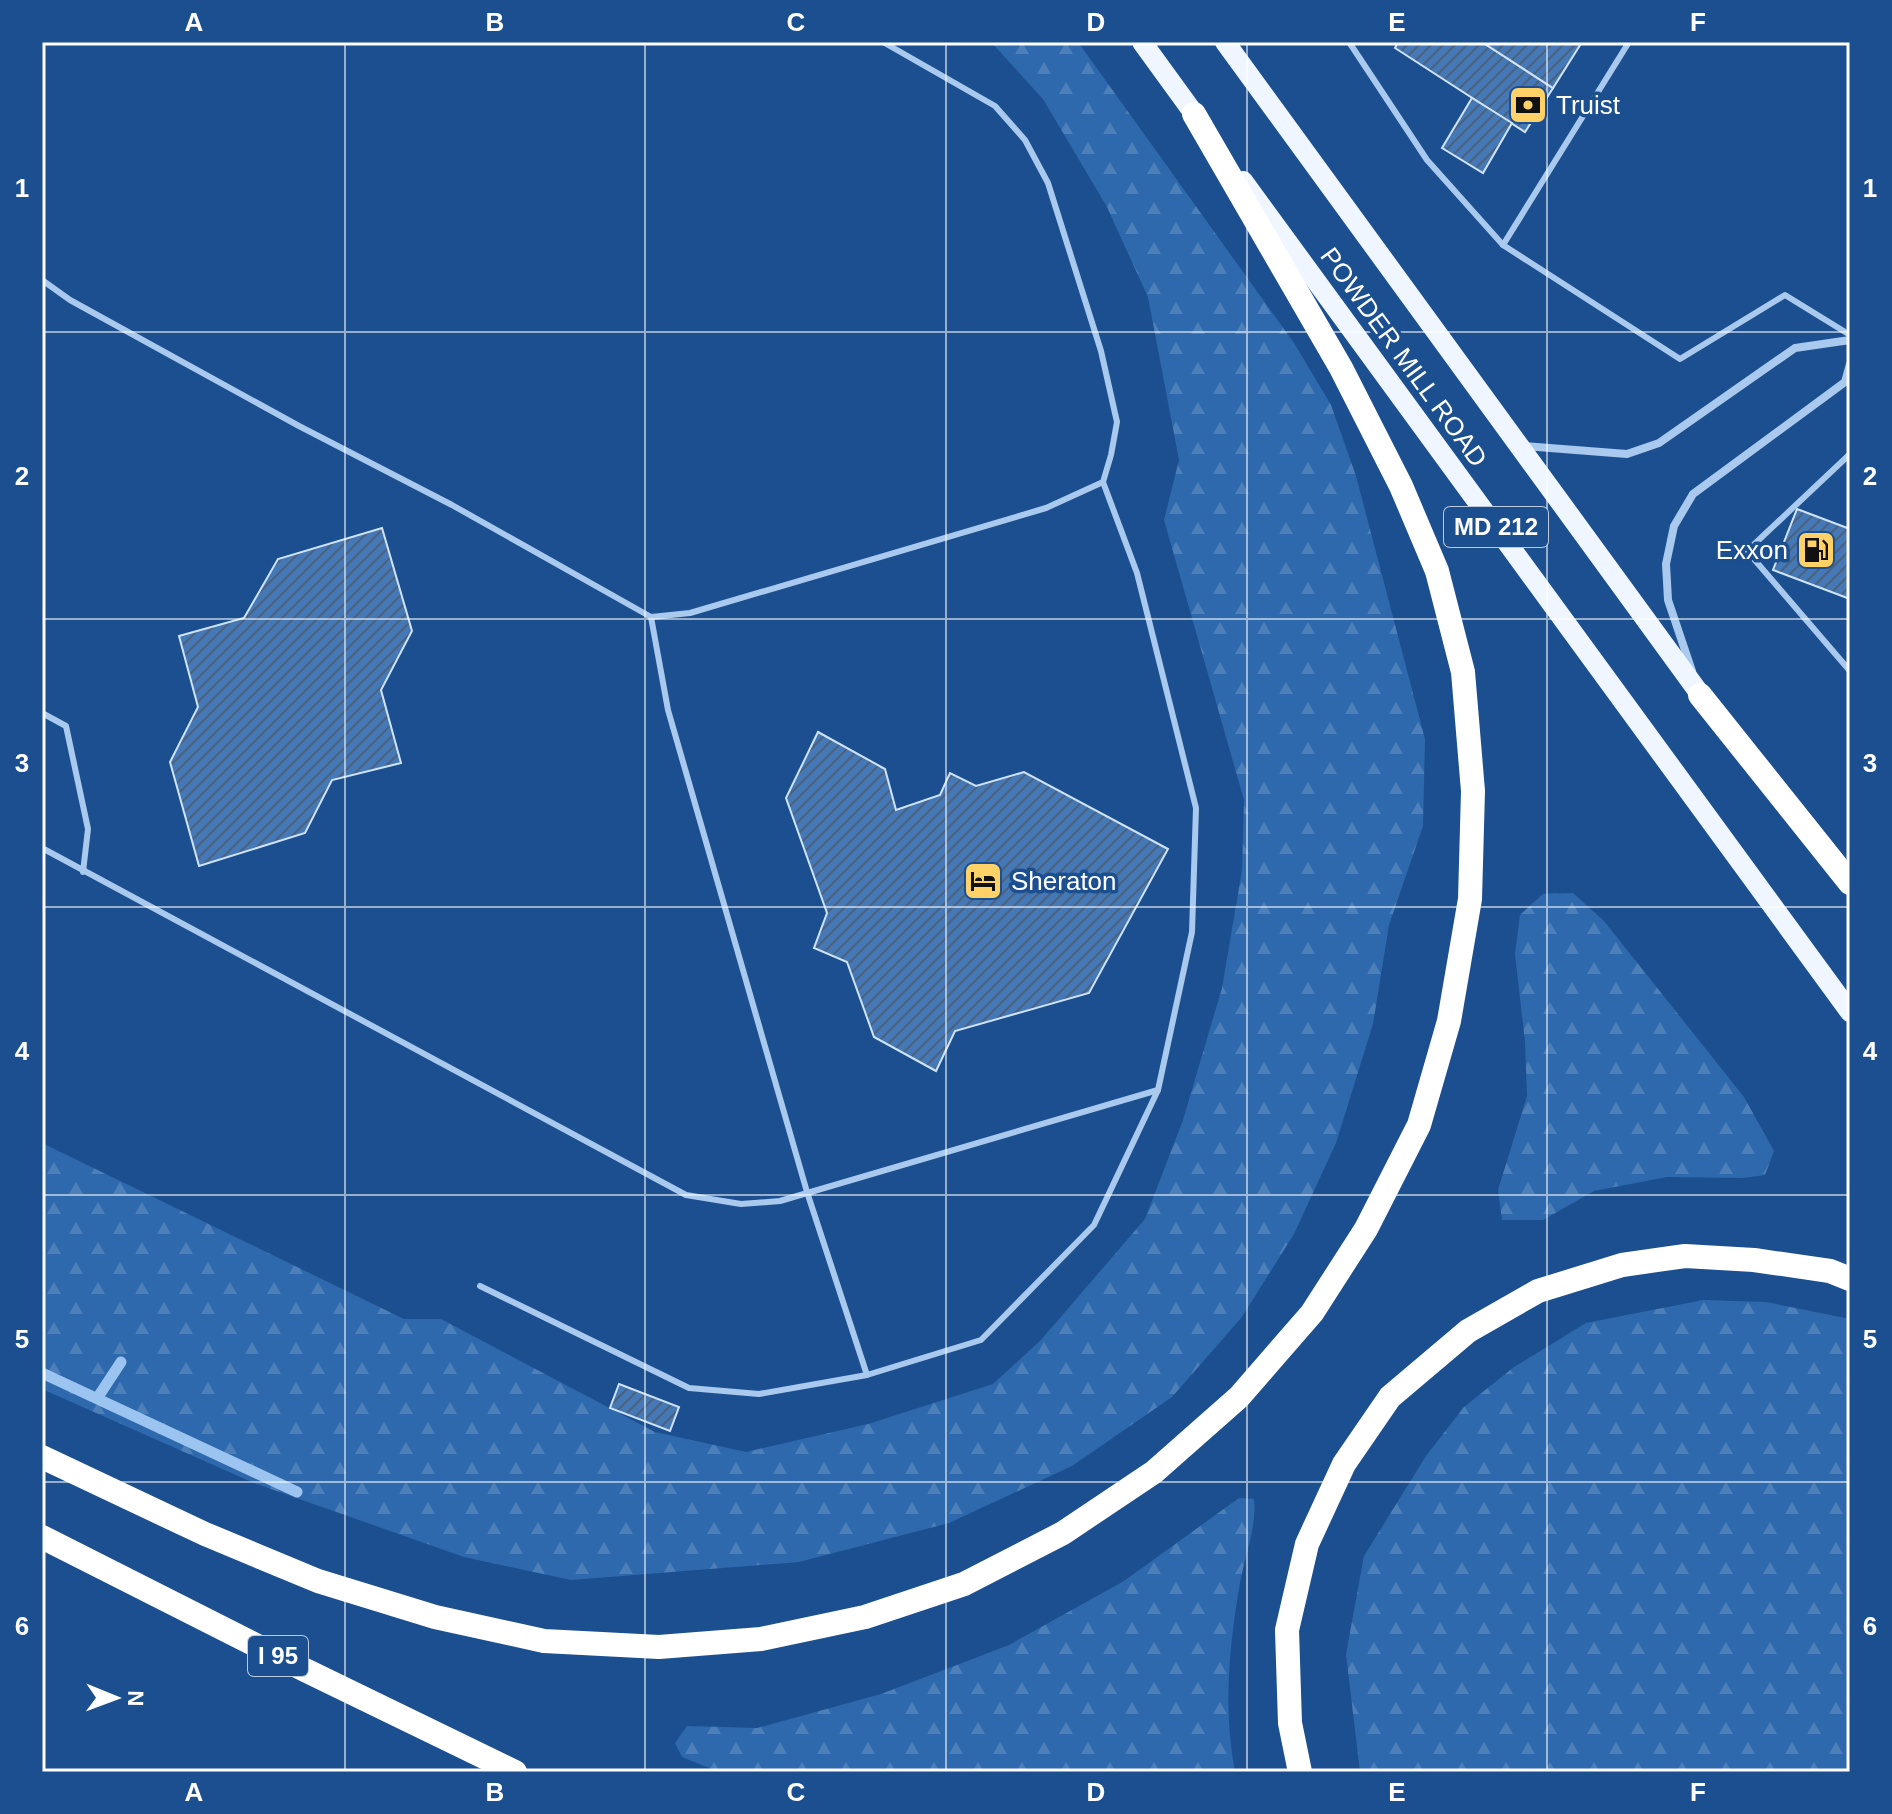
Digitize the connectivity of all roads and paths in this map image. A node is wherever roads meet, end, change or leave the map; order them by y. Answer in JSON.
{"nodes":[{"id":1,"x":883,"y":42,"type":"edge"},
{"id":2,"x":1142,"y":42,"type":"edge"},
{"id":3,"x":1225,"y":42,"type":"edge"},
{"id":4,"x":1349,"y":42,"type":"edge"},
{"id":5,"x":1629,"y":42,"type":"edge"},
{"id":6,"x":1194,"y":114,"type":"junction"},
{"id":7,"x":1503,"y":245,"type":"junction"},
{"id":8,"x":42,"y":280,"type":"edge"},
{"id":9,"x":1850,"y":338,"type":"edge"},
{"id":10,"x":1850,"y":364,"type":"edge"},
{"id":11,"x":1520,"y":446,"type":"junction"},
{"id":12,"x":1850,"y":454,"type":"edge"},
{"id":13,"x":1103,"y":482,"type":"junction"},
{"id":14,"x":651,"y":617,"type":"junction"},
{"id":15,"x":1850,"y":671,"type":"edge"},
{"id":16,"x":1700,"y":695,"type":"junction"},
{"id":17,"x":42,"y":713,"type":"edge"},
{"id":18,"x":42,"y":848,"type":"edge"},
{"id":19,"x":83,"y":872,"type":"junction"},
{"id":20,"x":1850,"y":883,"type":"edge"},
{"id":21,"x":1850,"y":898,"type":"edge"},
{"id":22,"x":1850,"y":1012,"type":"edge"},
{"id":23,"x":1158,"y":1090,"type":"junction"},
{"id":24,"x":807,"y":1192,"type":"junction"},
{"id":25,"x":1850,"y":1279,"type":"edge"},
{"id":26,"x":480,"y":1286,"type":"dead end"},
{"id":27,"x":867,"y":1375,"type":"junction"},
{"id":28,"x":42,"y":1457,"type":"edge"},
{"id":29,"x":42,"y":1537,"type":"edge"},
{"id":30,"x":515,"y":1772,"type":"edge"},
{"id":31,"x":1300,"y":1772,"type":"edge"}],
"edges":[{"from":1,"to":13,"type":"lane"},
{"from":2,"to":6,"type":"main road","name":"POWDER MILL ROAD","number":"MD 212"},
{"from":3,"to":11,"type":"main road","name":"POWDER MILL ROAD","number":"MD 212"},
{"from":4,"to":7,"type":"lane"},
{"from":5,"to":7,"type":"lane"},
{"from":6,"to":22,"type":"main road","name":"POWDER MILL ROAD","number":"MD 212"},
{"from":6,"to":28,"type":"highway"},
{"from":7,"to":9,"type":"lane"},
{"from":8,"to":14,"type":"lane"},
{"from":9,"to":11,"type":"street"},
{"from":10,"to":16,"type":"street"},
{"from":11,"to":16,"type":"main road","name":"POWDER MILL ROAD","number":"MD 212"},
{"from":12,"to":15,"type":"lane"},
{"from":13,"to":14,"type":"lane"},
{"from":13,"to":23,"type":"lane"},
{"from":14,"to":24,"type":"lane"},
{"from":16,"to":20,"type":"highway"},
{"from":16,"to":21,"type":"main road","name":"POWDER MILL ROAD","number":"MD 212"},
{"from":17,"to":19,"type":"lane"},
{"from":18,"to":19,"type":"lane"},
{"from":19,"to":24,"type":"lane"},
{"from":23,"to":24,"type":"lane"},
{"from":23,"to":27,"type":"lane"},
{"from":24,"to":27,"type":"lane"},
{"from":25,"to":31,"type":"highway"},
{"from":26,"to":27,"type":"lane"},
{"from":29,"to":30,"type":"highway","number":"I 95"}]}
